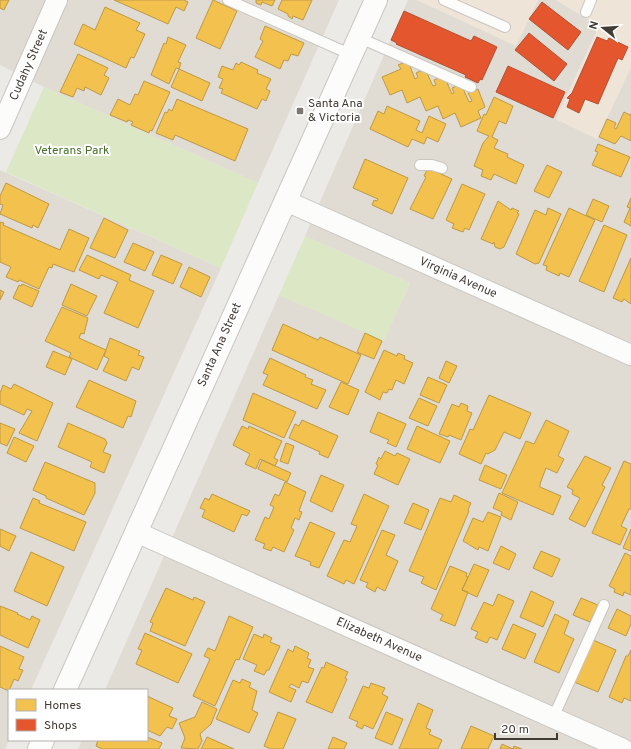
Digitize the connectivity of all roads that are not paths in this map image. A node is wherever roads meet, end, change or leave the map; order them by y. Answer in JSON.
{"nodes":[{"id":1,"x":57,"y":0,"type":"edge"},
{"id":2,"x":228,"y":0,"type":"edge"},
{"id":3,"x":376,"y":0,"type":"edge"},
{"id":4,"x":444,"y":0,"type":"edge"},
{"id":5,"x":591,"y":0,"type":"edge"},
{"id":6,"x":586,"y":12,"type":"dead end"},
{"id":7,"x":505,"y":27,"type":"dead end"},
{"id":8,"x":356,"y":46,"type":"junction"},
{"id":9,"x":471,"y":87,"type":"dead end"},
{"id":10,"x":0,"y":130,"type":"edge"},
{"id":11,"x":420,"y":165,"type":"dead end"},
{"id":12,"x":442,"y":168,"type":"dead end"},
{"id":13,"x":286,"y":202,"type":"junction"},
{"id":14,"x":631,"y":355,"type":"edge"},
{"id":15,"x":136,"y":532,"type":"junction"},
{"id":16,"x":604,"y":605,"type":"dead end"},
{"id":17,"x":65,"y":689,"type":"edge"},
{"id":18,"x":553,"y":718,"type":"junction"},
{"id":19,"x":623,"y":749,"type":"edge"}],
"edges":[{"from":1,"to":10,"type":"street","name":"Cudahy Street"},
{"from":2,"to":8,"type":"lane"},
{"from":3,"to":8,"type":"street","name":"Santa Ana Street"},
{"from":4,"to":7,"type":"lane"},
{"from":5,"to":6,"type":"lane"},
{"from":8,"to":9,"type":"lane"},
{"from":8,"to":13,"type":"street","name":"Santa Ana Street"},
{"from":11,"to":12,"type":"lane"},
{"from":13,"to":14,"type":"street","name":"Virginia Avenue"},
{"from":13,"to":15,"type":"street","name":"Santa Ana Street"},
{"from":15,"to":17,"type":"street","name":"Santa Ana Street"},
{"from":15,"to":18,"type":"street","name":"Elizabeth Avenue"},
{"from":16,"to":18,"type":"lane"},
{"from":18,"to":19,"type":"street","name":"Elizabeth Avenue"}]}
